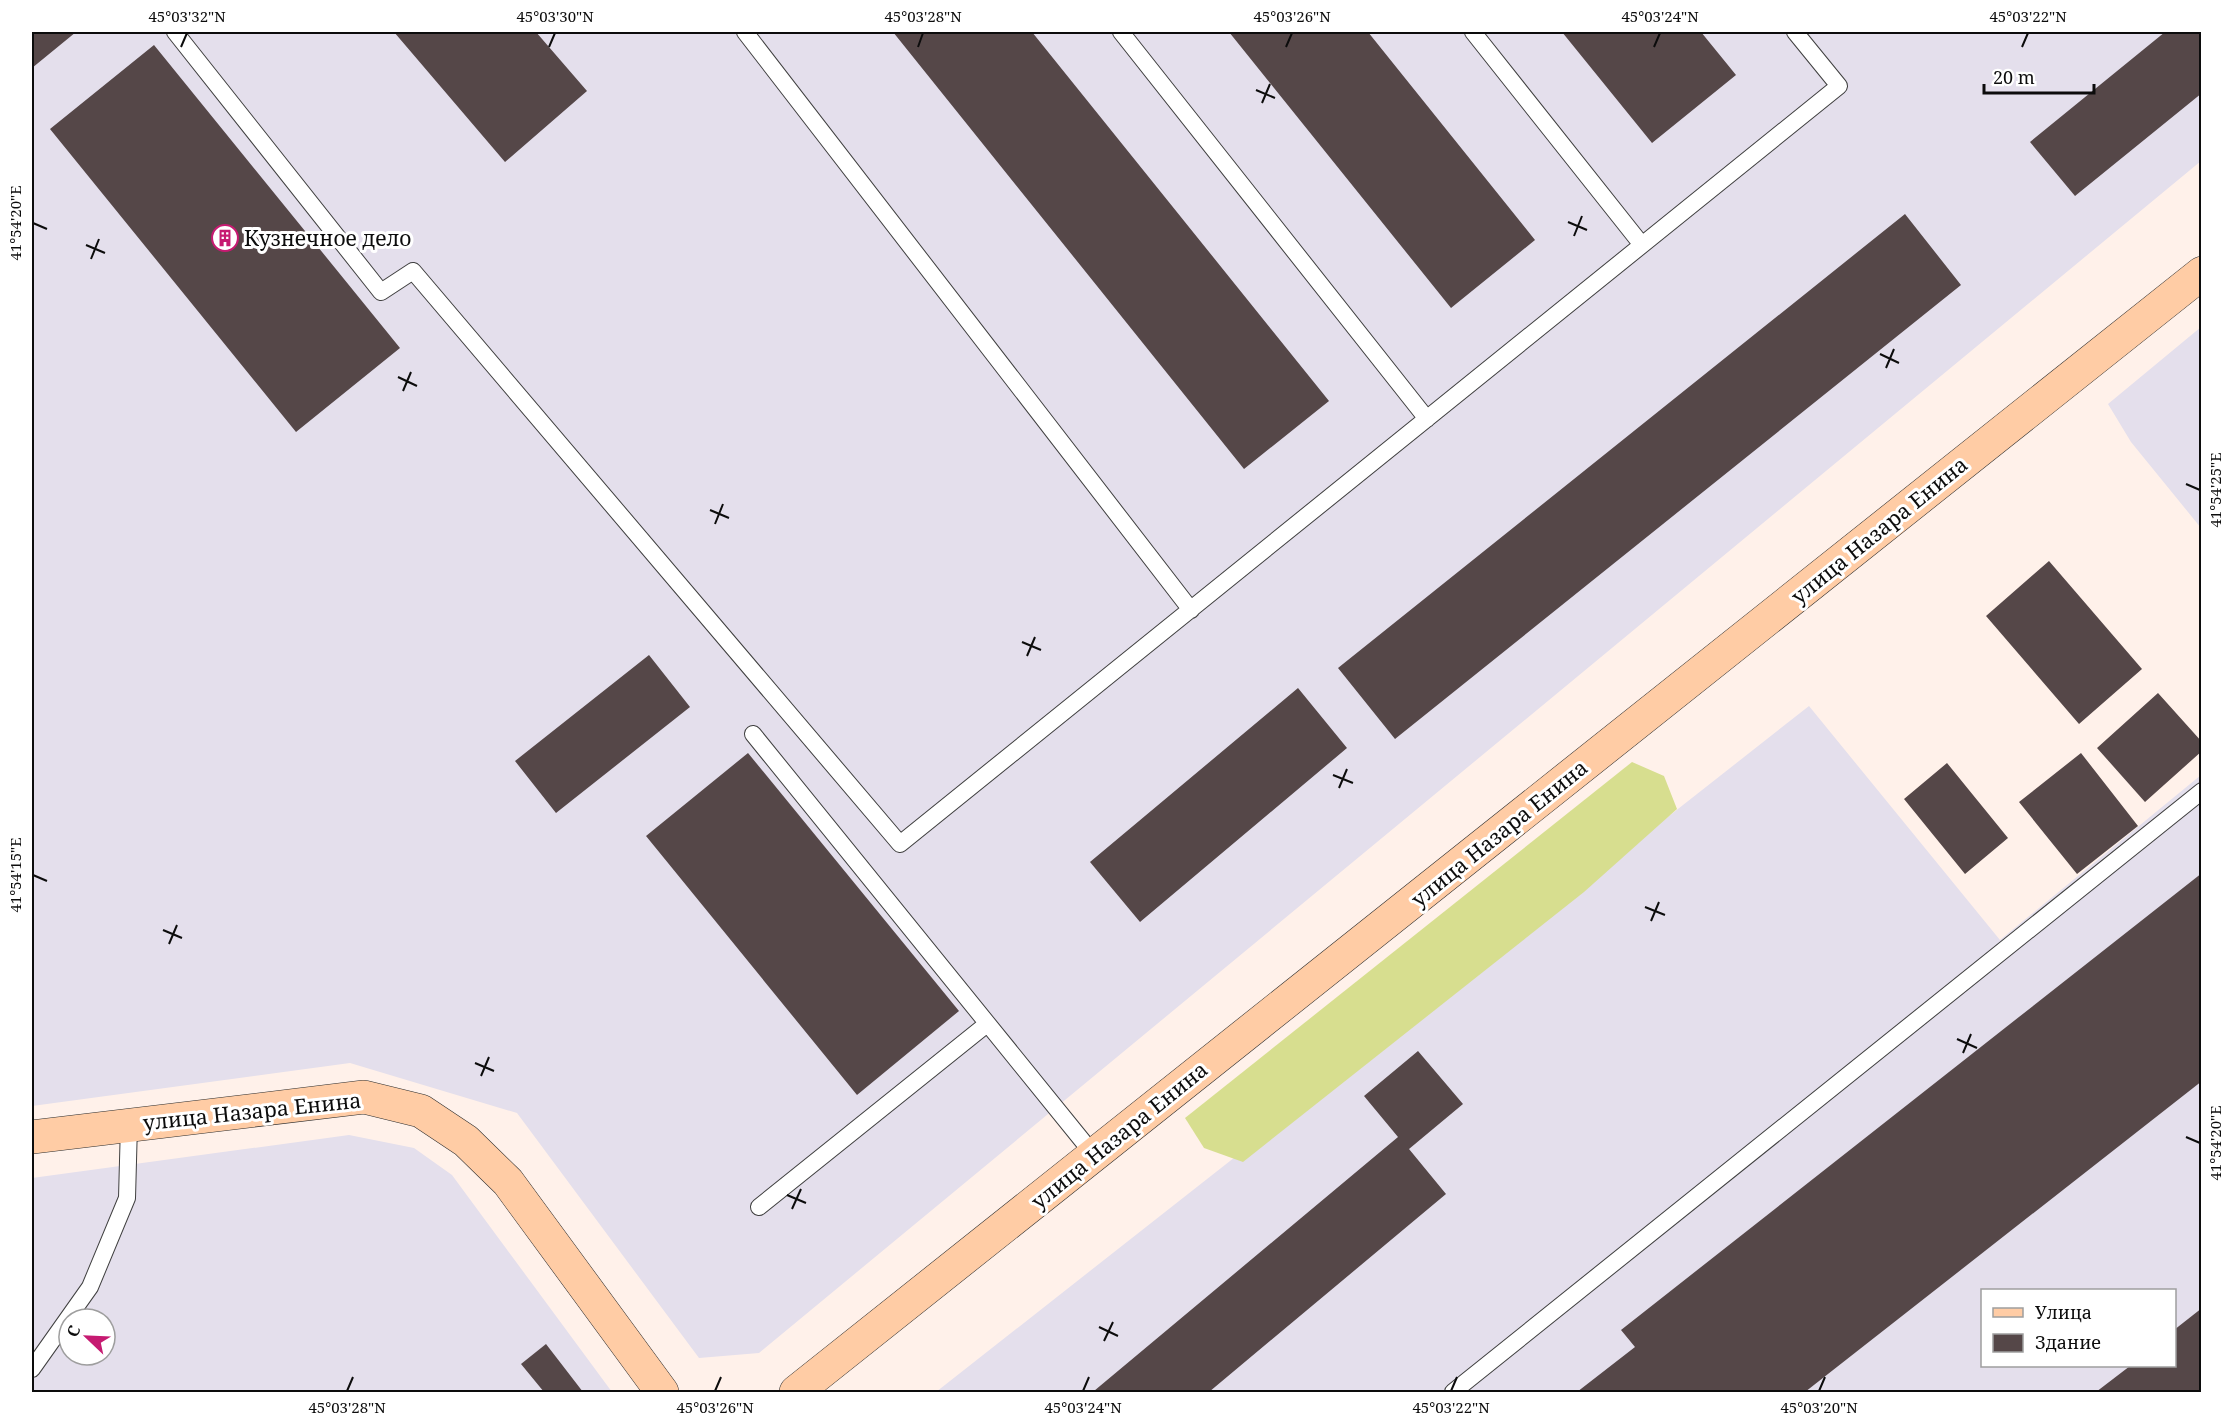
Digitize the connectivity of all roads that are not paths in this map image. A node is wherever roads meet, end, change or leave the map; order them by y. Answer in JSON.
{"nodes":[{"id":1,"x":175,"y":32,"type":"edge"},
{"id":2,"x":745,"y":32,"type":"edge"},
{"id":3,"x":1121,"y":32,"type":"edge"},
{"id":4,"x":1473,"y":32,"type":"edge"},
{"id":5,"x":1795,"y":32,"type":"edge"},
{"id":6,"x":1642,"y":245,"type":"junction"},
{"id":7,"x":2202,"y":273,"type":"edge"},
{"id":8,"x":1427,"y":419,"type":"junction"},
{"id":9,"x":1191,"y":610,"type":"junction"},
{"id":10,"x":753,"y":734,"type":"dead end"},
{"id":11,"x":2202,"y":791,"type":"edge"},
{"id":12,"x":987,"y":1024,"type":"junction"},
{"id":13,"x":129,"y":1124,"type":"junction"},
{"id":14,"x":32,"y":1137,"type":"edge"},
{"id":15,"x":1094,"y":1155,"type":"junction"},
{"id":16,"x":759,"y":1206,"type":"dead end"},
{"id":17,"x":32,"y":1369,"type":"edge"},
{"id":18,"x":662,"y":1392,"type":"edge"},
{"id":19,"x":796,"y":1392,"type":"edge"},
{"id":20,"x":1453,"y":1392,"type":"edge"}],
"edges":[{"from":1,"to":9,"type":"lane"},
{"from":2,"to":9,"type":"lane"},
{"from":3,"to":8,"type":"lane"},
{"from":4,"to":6,"type":"lane"},
{"from":5,"to":6,"type":"lane"},
{"from":6,"to":8,"type":"lane"},
{"from":7,"to":15,"type":"main road","name":"улица Назара Енина"},
{"from":8,"to":9,"type":"lane"},
{"from":10,"to":12,"type":"lane"},
{"from":11,"to":20,"type":"lane"},
{"from":12,"to":15,"type":"lane"},
{"from":12,"to":16,"type":"lane"},
{"from":13,"to":14,"type":"main road","name":"улица Назара Енина"},
{"from":13,"to":17,"type":"lane"},
{"from":13,"to":18,"type":"main road","name":"улица Назара Енина"},
{"from":15,"to":19,"type":"main road","name":"улица Назара Енина"}]}
